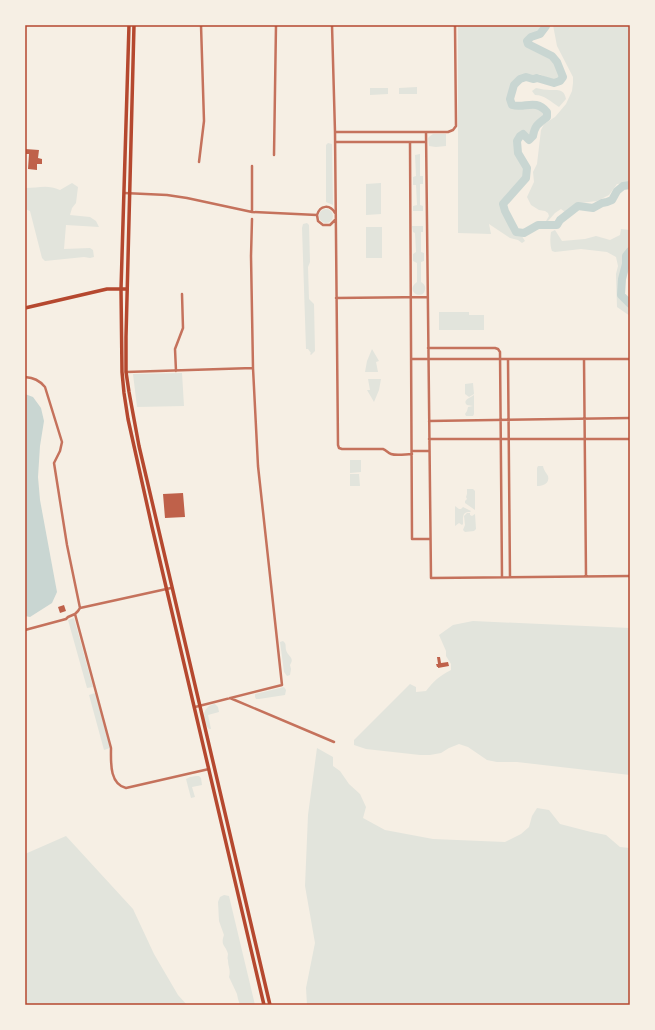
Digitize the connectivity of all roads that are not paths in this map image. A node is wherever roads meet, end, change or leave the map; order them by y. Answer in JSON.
{"nodes":[{"id":1,"x":129,"y":25,"type":"edge"},
{"id":2,"x":134,"y":25,"type":"edge"},
{"id":3,"x":201,"y":25,"type":"edge"},
{"id":4,"x":276,"y":25,"type":"edge"},
{"id":5,"x":332,"y":25,"type":"edge"},
{"id":6,"x":455,"y":25,"type":"edge"},
{"id":7,"x":335,"y":132,"type":"junction"},
{"id":8,"x":426,"y":132,"type":"junction"},
{"id":9,"x":335,"y":142,"type":"junction"},
{"id":10,"x":410,"y":142,"type":"junction"},
{"id":11,"x":426,"y":142,"type":"junction"},
{"id":12,"x":274,"y":155,"type":"dead end"},
{"id":13,"x":198,"y":162,"type":"dead end"},
{"id":14,"x":252,"y":166,"type":"dead end"},
{"id":15,"x":123,"y":193,"type":"junction"},
{"id":16,"x":130,"y":194,"type":"junction"},
{"id":17,"x":252,"y":212,"type":"junction"},
{"id":18,"x":335,"y":213,"type":"junction"},
{"id":19,"x":316,"y":215,"type":"junction"},
{"id":20,"x":252,"y":219,"type":"dead end"},
{"id":21,"x":336,"y":219,"type":"junction"},
{"id":22,"x":121,"y":289,"type":"junction"},
{"id":23,"x":127,"y":289,"type":"junction"},
{"id":24,"x":182,"y":294,"type":"dead end"},
{"id":25,"x":410,"y":297,"type":"junction"},
{"id":26,"x":427,"y":297,"type":"junction"},
{"id":27,"x":336,"y":298,"type":"junction"},
{"id":28,"x":25,"y":308,"type":"edge"},
{"id":29,"x":428,"y":348,"type":"junction"},
{"id":30,"x":411,"y":359,"type":"junction"},
{"id":31,"x":428,"y":359,"type":"junction"},
{"id":32,"x":500,"y":359,"type":"junction"},
{"id":33,"x":508,"y":359,"type":"junction"},
{"id":34,"x":584,"y":359,"type":"junction"},
{"id":35,"x":630,"y":359,"type":"edge"},
{"id":36,"x":252,"y":368,"type":"junction"},
{"id":37,"x":176,"y":371,"type":"junction"},
{"id":38,"x":126,"y":372,"type":"junction"},
{"id":39,"x":25,"y":377,"type":"edge"},
{"id":40,"x":630,"y":418,"type":"edge"},
{"id":41,"x":585,"y":419,"type":"junction"},
{"id":42,"x":500,"y":420,"type":"junction"},
{"id":43,"x":508,"y":420,"type":"junction"},
{"id":44,"x":429,"y":421,"type":"junction"},
{"id":45,"x":500,"y":439,"type":"junction"},
{"id":46,"x":509,"y":439,"type":"junction"},
{"id":47,"x":585,"y":439,"type":"junction"},
{"id":48,"x":630,"y":439,"type":"edge"},
{"id":49,"x":429,"y":440,"type":"junction"},
{"id":50,"x":429,"y":450,"type":"junction"},
{"id":51,"x":412,"y":453,"type":"junction"},
{"id":52,"x":430,"y":539,"type":"junction"},
{"id":53,"x":586,"y":576,"type":"junction"},
{"id":54,"x":630,"y":576,"type":"edge"},
{"id":55,"x":510,"y":577,"type":"junction"},
{"id":56,"x":502,"y":578,"type":"junction"},
{"id":57,"x":171,"y":588,"type":"junction"},
{"id":58,"x":167,"y":589,"type":"junction"},
{"id":59,"x":80,"y":608,"type":"junction"},
{"id":60,"x":75,"y":614,"type":"junction"},
{"id":61,"x":25,"y":630,"type":"edge"},
{"id":62,"x":230,"y":698,"type":"junction"},
{"id":63,"x":197,"y":706,"type":"junction"},
{"id":64,"x":334,"y":742,"type":"dead end"},
{"id":65,"x":209,"y":769,"type":"junction"},
{"id":66,"x":264,"y":1005,"type":"edge"},
{"id":67,"x":270,"y":1005,"type":"edge"}],
"edges":[{"from":1,"to":15,"type":"main road"},
{"from":2,"to":16,"type":"main road"},
{"from":3,"to":13,"type":"street"},
{"from":4,"to":12,"type":"street"},
{"from":5,"to":7,"type":"street"},
{"from":6,"to":8,"type":"street"},
{"from":7,"to":8,"type":"street"},
{"from":7,"to":9,"type":"street"},
{"from":8,"to":11,"type":"street"},
{"from":9,"to":10,"type":"street"},
{"from":9,"to":18,"type":"street"},
{"from":10,"to":11,"type":"street"},
{"from":10,"to":25,"type":"street"},
{"from":11,"to":26,"type":"street"},
{"from":14,"to":17,"type":"street"},
{"from":15,"to":16,"type":"street"},
{"from":15,"to":22,"type":"main road"},
{"from":16,"to":17,"type":"street"},
{"from":16,"to":23,"type":"main road"},
{"from":17,"to":19,"type":"street"},
{"from":18,"to":19,"type":"street"},
{"from":18,"to":21,"type":"street"},
{"from":19,"to":21,"type":"street"},
{"from":20,"to":36,"type":"street"},
{"from":21,"to":27,"type":"street"},
{"from":22,"to":23,"type":"main road"},
{"from":22,"to":28,"type":"main road"},
{"from":22,"to":58,"type":"main road"},
{"from":23,"to":38,"type":"main road"},
{"from":24,"to":37,"type":"street"},
{"from":25,"to":26,"type":"street"},
{"from":25,"to":27,"type":"street"},
{"from":25,"to":30,"type":"street"},
{"from":26,"to":29,"type":"street"},
{"from":27,"to":51,"type":"street"},
{"from":29,"to":31,"type":"street"},
{"from":29,"to":32,"type":"street"},
{"from":30,"to":31,"type":"street"},
{"from":30,"to":51,"type":"street"},
{"from":31,"to":32,"type":"street"},
{"from":31,"to":44,"type":"street"},
{"from":32,"to":33,"type":"street"},
{"from":32,"to":42,"type":"street"},
{"from":33,"to":34,"type":"street"},
{"from":33,"to":43,"type":"street"},
{"from":34,"to":35,"type":"street"},
{"from":34,"to":41,"type":"street"},
{"from":36,"to":37,"type":"street"},
{"from":36,"to":62,"type":"street"},
{"from":37,"to":38,"type":"street"},
{"from":38,"to":57,"type":"main road"},
{"from":39,"to":59,"type":"street"},
{"from":40,"to":41,"type":"street"},
{"from":41,"to":43,"type":"street"},
{"from":41,"to":47,"type":"street"},
{"from":42,"to":43,"type":"street"},
{"from":42,"to":44,"type":"street"},
{"from":42,"to":45,"type":"street"},
{"from":43,"to":46,"type":"street"},
{"from":44,"to":49,"type":"street"},
{"from":45,"to":46,"type":"street"},
{"from":45,"to":49,"type":"street"},
{"from":45,"to":56,"type":"street"},
{"from":46,"to":47,"type":"street"},
{"from":46,"to":55,"type":"street"},
{"from":47,"to":48,"type":"street"},
{"from":47,"to":53,"type":"street"},
{"from":49,"to":50,"type":"street"},
{"from":50,"to":51,"type":"street"},
{"from":50,"to":52,"type":"street"},
{"from":51,"to":52,"type":"street"},
{"from":52,"to":56,"type":"street"},
{"from":53,"to":54,"type":"street"},
{"from":53,"to":55,"type":"street"},
{"from":55,"to":56,"type":"street"},
{"from":57,"to":58,"type":"street"},
{"from":57,"to":63,"type":"main road"},
{"from":58,"to":59,"type":"street"},
{"from":58,"to":63,"type":"main road"},
{"from":59,"to":60,"type":"street"},
{"from":60,"to":61,"type":"street"},
{"from":60,"to":65,"type":"street"},
{"from":62,"to":63,"type":"street"},
{"from":62,"to":64,"type":"street"},
{"from":63,"to":65,"type":"main road"},
{"from":63,"to":67,"type":"main road"},
{"from":65,"to":66,"type":"main road"}]}
